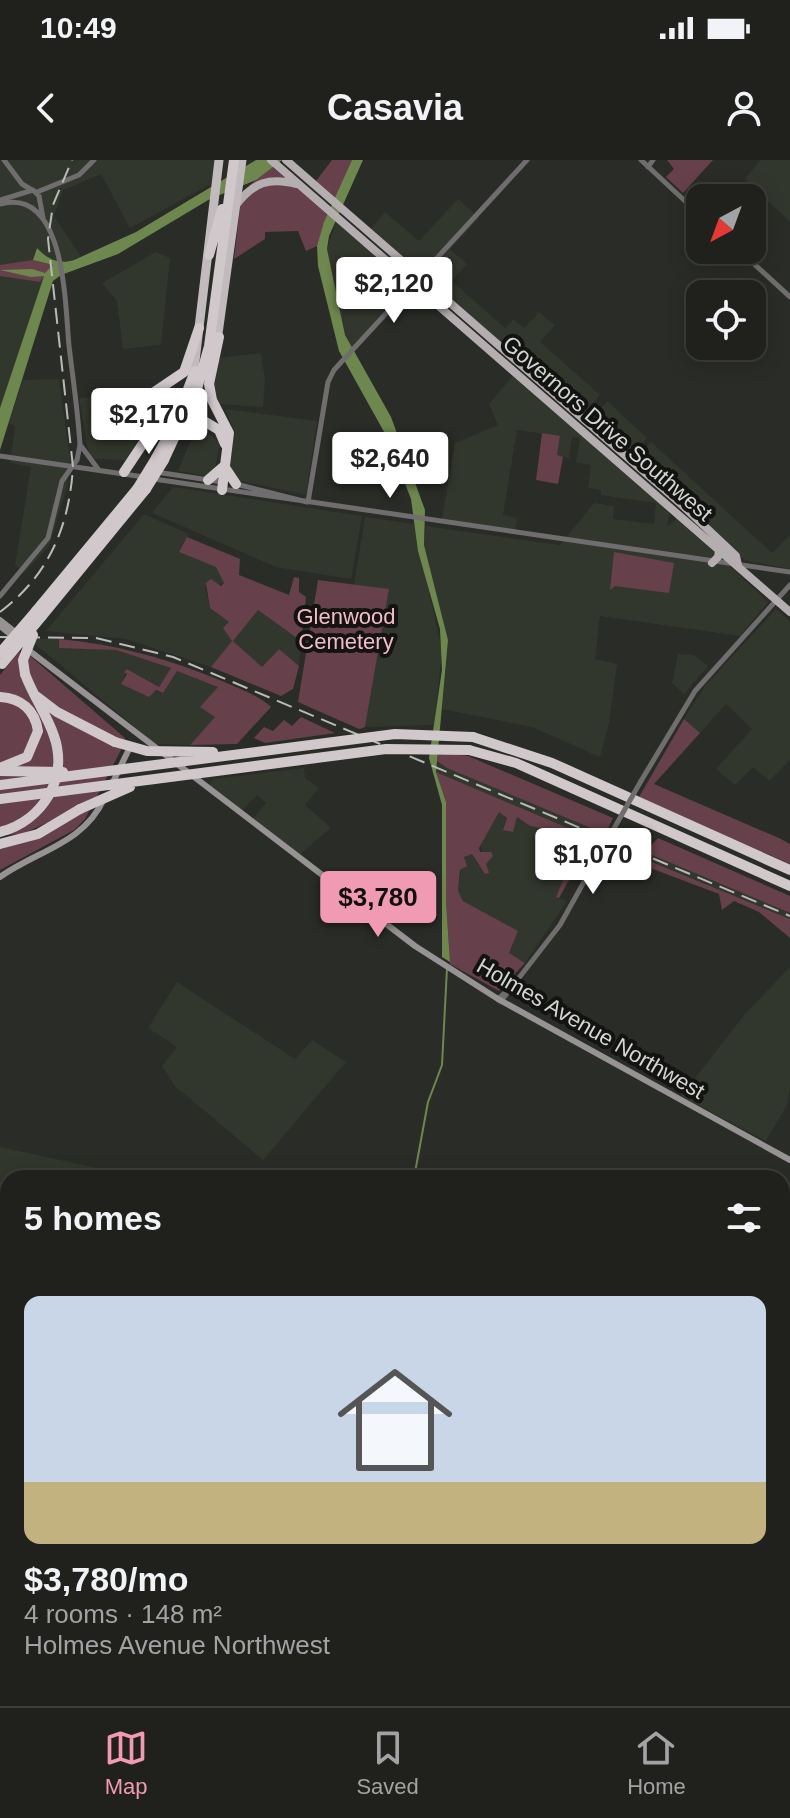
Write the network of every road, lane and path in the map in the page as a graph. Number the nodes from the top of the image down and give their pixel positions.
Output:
1 (4, 160) edge
2 (94, 160) edge
3 (227, 160) edge
4 (527, 160) edge
5 (641, 160) edge
6 (653, 160) edge
7 (239, 161) edge
8 (281, 162) edge
9 (219, 165) edge
10 (648, 167) junction
11 (22, 184) junction
12 (299, 184) junction
13 (53, 187) junction
14 (34, 191) junction
15 (22, 194) junction
16 (0, 202) edge
17 (38, 202) junction
18 (686, 202) edge
19 (330, 204) junction
20 (27, 205) junction
21 (227, 205) junction
22 (44, 221) junction
23 (209, 255) joint
24 (754, 264) edge
25 (417, 280) junction
26 (790, 297) edge
27 (199, 328) junction
28 (219, 337) junction
29 (195, 383) junction
30 (175, 430) junction
31 (80, 445) junction
32 (0, 456) edge
33 (140, 457) junction
34 (54, 464) junction
35 (73, 467) junction
36 (224, 467) junction
37 (98, 469) junction
38 (150, 471) junction
39 (126, 472) junction
40 (208, 480) junction
41 (62, 481) junction
42 (236, 484) junction
43 (221, 486) junction
44 (308, 502) junction
45 (719, 549) junction
46 (712, 563) junction
47 (739, 566) junction
48 (790, 572) edge
49 (790, 585) edge
50 (0, 596) edge
51 (777, 600) junction
52 (790, 612) edge
53 (39, 614) junction
54 (0, 620) edge
55 (0, 626) edge
56 (38, 654) junction
57 (1, 661) edge
58 (30, 688) junction
59 (0, 697) edge
60 (136, 735) junction
61 (259, 751) junction
62 (0, 770) edge
63 (109, 772) junction
64 (167, 778) junction
65 (0, 785) edge
66 (0, 799) edge
67 (57, 822) junction
68 (0, 834) edge
69 (0, 844) edge
70 (790, 870) edge
71 (0, 877) edge
72 (790, 886) edge
73 (512, 988) junction
74 (500, 1000) junction
75 (518, 1009) junction
76 (790, 1160) edge

1 - 11 street
2 - 13 street
3 - 21 highway
4 - 25 street
5 - 10 street
6 - 10 street
7 - 21 highway
8 - 12 main road, Governors Drive Southwest
8 - 19 main road, Governors Drive Southwest
9 - 21 highway
10 - 18 street
11 - 14 street
11 - 15 street
12 - 19 main road, Governors Drive Southwest
12 - 21 main road
13 - 14 street
13 - 17 street
14 - 15 street
14 - 17 street
15 - 16 street
15 - 20 street
16 - 20 street
17 - 20 street
17 - 22 street
19 - 25 main road, Governors Drive Southwest
20 - 22 street
21 - 23 highway
21 - 28 highway
21 - 29 highway
22 - 31 street
23 - 27 highway
24 - 26 street
25 - 44 street
25 - 45 main road, Governors Drive Southwest
25 - 47 main road, Governors Drive Southwest
27 - 29 highway
27 - 39 highway
28 - 29 highway
28 - 36 highway
29 - 30 highway
30 - 33 highway
30 - 36 highway
30 - 53 highway, bridge
31 - 35 street
31 - 37 street
32 - 34 street
33 - 38 highway
33 - 39 highway
34 - 35 street
34 - 41 street
35 - 37 street
35 - 41 street
36 - 40 highway
36 - 42 highway
36 - 43 highway
37 - 39 street
38 - 39 street
38 - 40 street
39 - 43 street
40 - 43 street
41 - 50 street
42 - 43 street
42 - 44 street
43 - 44 street
44 - 46 street
45 - 46 main road
45 - 47 main road, Governors Drive Southwest
46 - 47 street
47 - 48 street
47 - 51 main road, Governors Drive Southwest
49 - 51 street
51 - 52 main road, Governors Drive Southwest
51 - 73 street, bridge
53 - 57 highway, bridge
53 - 58 highway, bridge
54 - 56 main road, Holmes Avenue Northwest
55 - 56 main road, Holmes Avenue Northwest
56 - 60 main road, Holmes Avenue Northwest
58 - 61 highway, bridge
58 - 68 highway
59 - 62 highway
60 - 71 main road
60 - 74 main road, Holmes Avenue Northwest
61 - 63 highway, bridge
61 - 70 highway, bridge
62 - 63 highway, bridge
63 - 65 highway, bridge
64 - 66 highway, bridge
64 - 67 highway, bridge
64 - 72 highway, bridge
67 - 68 highway
67 - 69 highway
73 - 74 street
73 - 75 street
74 - 75 main road, Holmes Avenue Northwest
75 - 76 main road, Holmes Avenue Northwest

